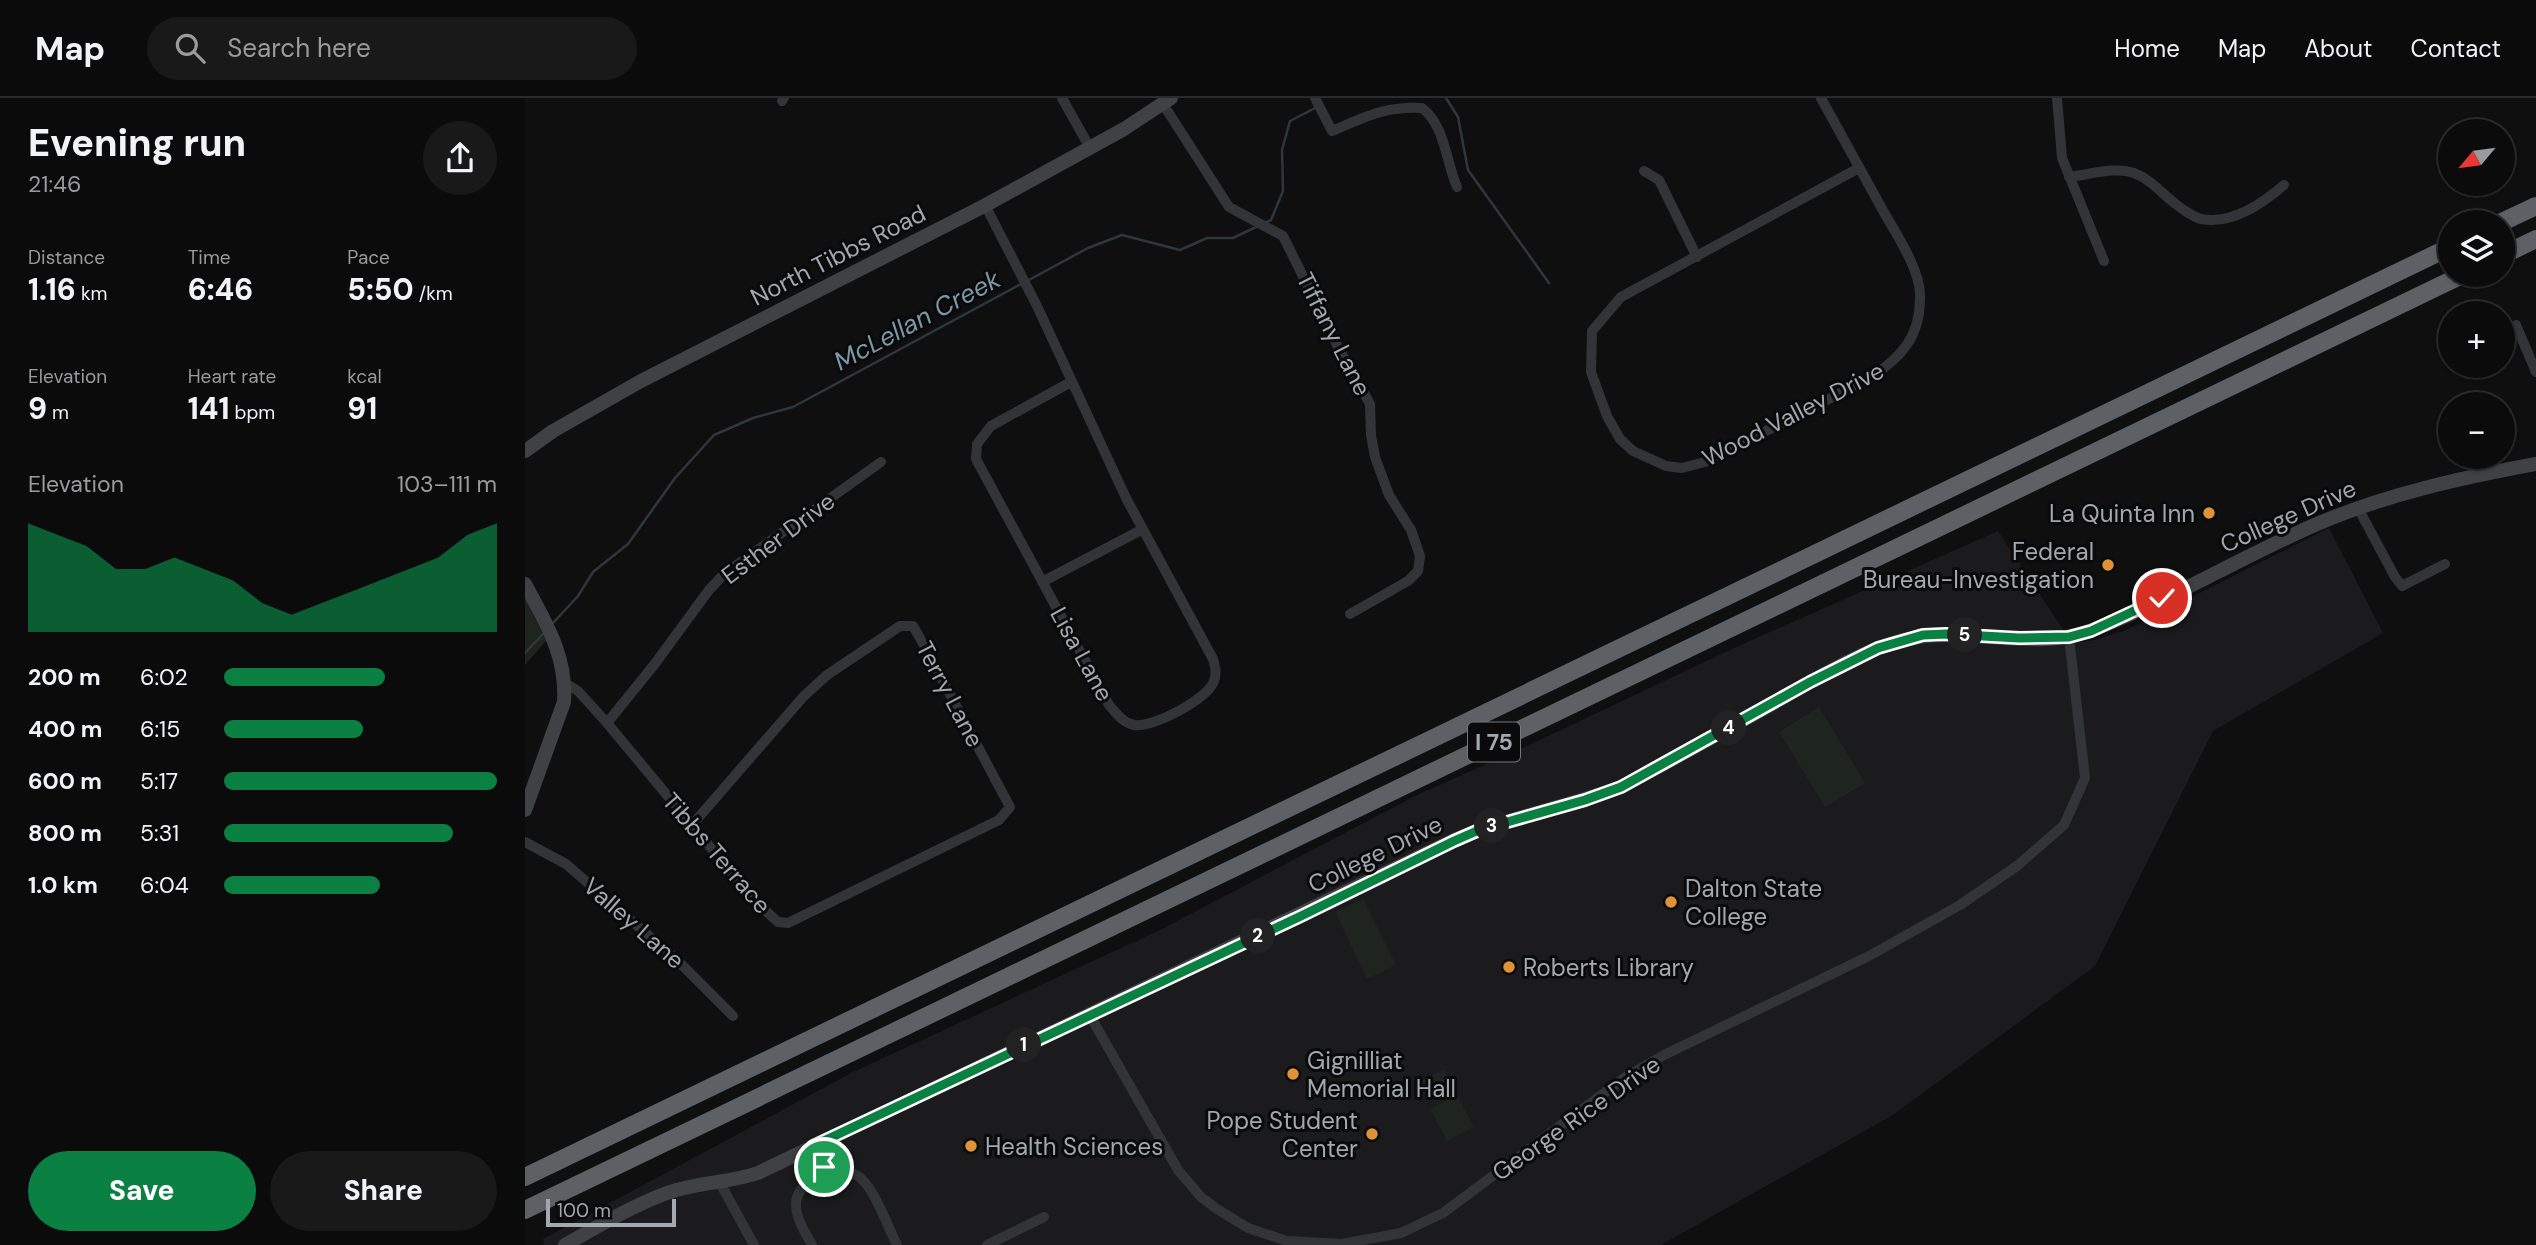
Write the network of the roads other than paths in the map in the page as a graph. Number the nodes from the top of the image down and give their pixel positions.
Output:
1 (1062, 98) edge
2 (1821, 98) edge
3 (2057, 98) edge
4 (1315, 99) edge
5 (1167, 101) edge
6 (1090, 148) junction
7 (1859, 169) junction
8 (1644, 172) dead end
9 (2069, 177) junction
10 (2284, 185) dead end
11 (1457, 187) dead end
12 (985, 205) junction
13 (2536, 206) edge
14 (2515, 216) edge
15 (2536, 239) edge
16 (2515, 249) edge
17 (2438, 253) edge
18 (1697, 257) junction
19 (2104, 261) dead end
20 (2438, 287) edge
21 (2517, 325) dead end
22 (2536, 372) edge
23 (1071, 382) junction
24 (525, 451) edge
25 (881, 462) dead end
26 (2536, 464) edge
27 (2358, 508) junction
28 (1143, 529) junction
29 (2445, 564) dead end
30 (1042, 582) junction
31 (525, 584) edge
32 (1350, 614) dead end
33 (2069, 637) junction
34 (565, 683) junction
35 (607, 723) junction
36 (1010, 807) joint
37 (525, 810) edge
38 (692, 825) junction
39 (525, 842) edge
40 (1089, 1014) junction
41 (733, 1016) dead end
42 (807, 1149) junction
43 (831, 1173) junction
44 (525, 1177) edge
45 (811, 1181) junction
46 (720, 1183) junction
47 (525, 1210) edge
48 (1044, 1217) dead end
49 (565, 1245) edge
50 (754, 1245) edge
51 (812, 1245) edge
52 (897, 1245) edge
53 (987, 1245) edge

1 - 6 street
2 - 7 street, Wood Valley Drive
3 - 9 street
4 - 11 street
5 - 6 street, North Tibbs Road
5 - 32 street, Tiffany Lane
6 - 12 street, North Tibbs Road
7 - 18 street, Wood Valley Drive
7 - 18 street, Wood Valley Drive
8 - 18 street
9 - 10 street
9 - 19 street
12 - 23 street, Lisa Lane
12 - 24 street, North Tibbs Road
13 - 14 highway
15 - 16 highway
17 - 44 highway, I 75
20 - 47 highway, I 75
21 - 22 street
23 - 28 street, Lisa Lane
23 - 30 street, Lisa Lane
25 - 35 street, Esther Drive
26 - 27 street, College Drive
27 - 29 street
27 - 33 street, College Drive
28 - 30 street
28 - 30 street, Lisa Lane
31 - 34 street
33 - 40 street, College Drive
33 - 40 street, George Rice Drive
34 - 35 street, Tibbs Terrace
34 - 37 street
35 - 38 street, Tibbs Terrace
36 - 38 street, Tibbs Terrace
36 - 38 street, Terry Lane
39 - 41 street, Valley Lane
40 - 42 street, College Drive
42 - 43 street
42 - 45 street
42 - 46 street, College Drive
43 - 45 street
43 - 52 street
45 - 51 street
46 - 49 street, College Drive
46 - 50 street
48 - 53 street

